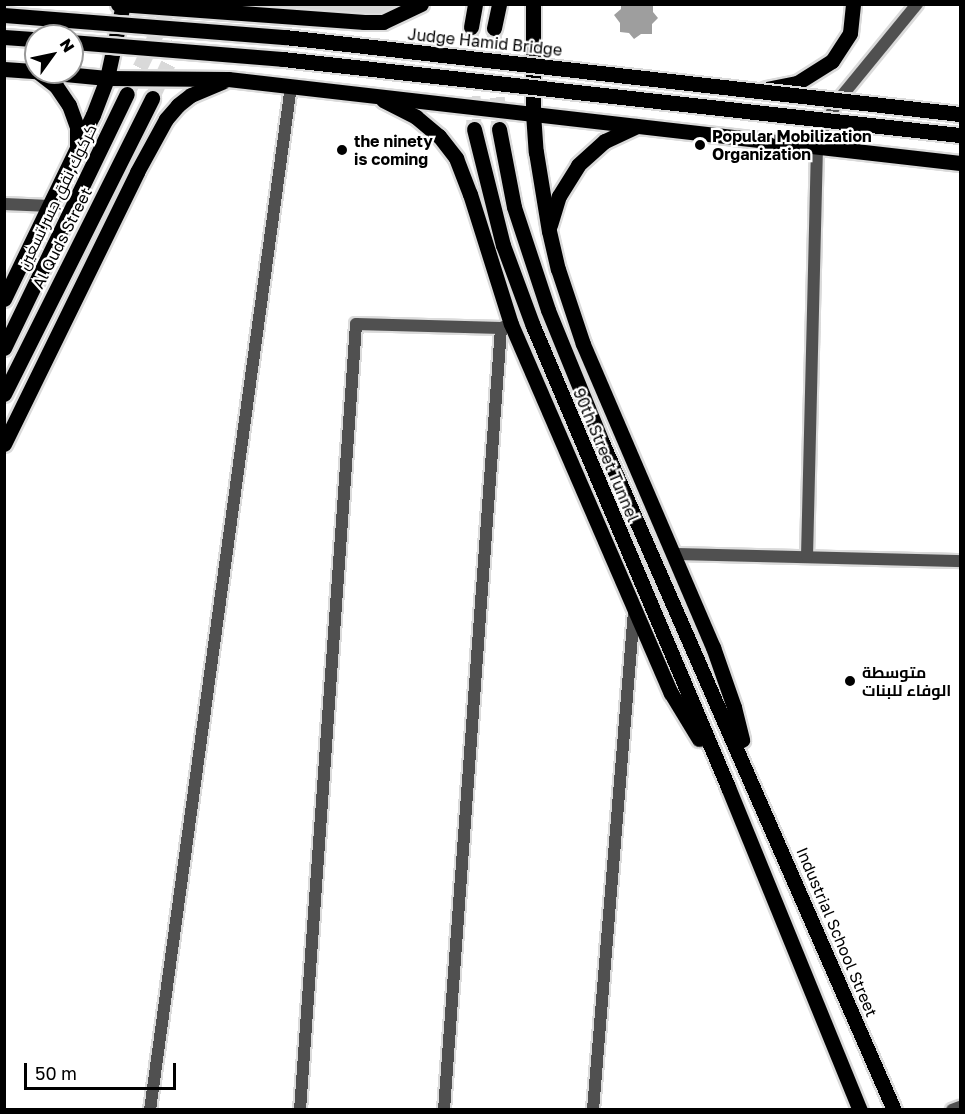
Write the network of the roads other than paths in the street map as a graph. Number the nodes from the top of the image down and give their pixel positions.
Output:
1 (118, 4) edge
2 (421, 4) edge
3 (475, 4) edge
4 (499, 4) edge
5 (533, 4) edge
6 (853, 4) edge
7 (917, 4) edge
8 (123, 5) edge
9 (252, 10) edge
10 (4, 15) edge
11 (471, 27) tunnel mouth
12 (494, 28) tunnel mouth
13 (4, 37) edge
14 (24, 38) edge
15 (84, 43) edge
16 (4, 69) edge
17 (24, 71) edge
18 (84, 76) edge
19 (107, 78) junction
20 (228, 79) junction
21 (53, 84) edge
22 (291, 86) junction
23 (753, 90) junction
24 (127, 94) tunnel mouth
25 (372, 94) junction
26 (152, 98) tunnel mouth
27 (533, 113) junction
28 (960, 114) edge
29 (637, 125) junction
30 (474, 129) tunnel mouth
31 (499, 129) tunnel mouth
32 (960, 135) edge
33 (817, 146) junction
34 (77, 151) junction
35 (960, 163) edge
36 (4, 204) edge
37 (50, 206) junction
38 (549, 231) junction
39 (4, 299) edge
40 (506, 326) junction
41 (4, 348) edge
42 (4, 394) edge
43 (4, 444) edge
44 (673, 554) junction
45 (807, 556) junction
46 (960, 561) edge
47 (634, 610) junction
48 (747, 770) junction
49 (728, 787) junction
50 (960, 1107) edge
51 (150, 1110) edge
52 (300, 1110) edge
53 (444, 1110) edge
54 (593, 1110) edge
55 (860, 1110) edge
56 (894, 1110) edge
57 (952, 1110) edge

1 - 8 main road
2 - 9 main road
3 - 11 main road
4 - 12 main road
5 - 27 main road
6 - 23 main road, bridge
7 - 33 street
8 - 9 main road
8 - 19 main road
10 - 23 main road, Judge Hamid Bridge, bridge
13 - 14 main road
15 - 32 main road, bridge
16 - 17 main road
18 - 19 main road
19 - 20 main road
19 - 34 main road
20 - 22 main road
20 - 43 main road
21 - 34 main road
22 - 25 main road
22 - 51 street
23 - 28 main road, Judge Hamid Bridge, bridge
24 - 41 main road, كركوك,نفق جسر تسعين
25 - 27 main road
25 - 40 main road
26 - 42 main road, Al Quds Street
27 - 29 main road
27 - 38 main road
29 - 33 main road
29 - 38 main road
30 - 49 main road, 90th Street Tunnel
31 - 48 main road, 90th Street Tunnel
33 - 35 main road
33 - 45 street
34 - 37 main road
36 - 37 street
37 - 39 main road
38 - 44 main road
40 - 47 main road
40 - 52 street
40 - 53 street
44 - 45 street
44 - 48 main road
45 - 46 street
47 - 49 main road
47 - 54 street
48 - 56 main road, Industrial School Street
49 - 55 main road
50 - 57 street

